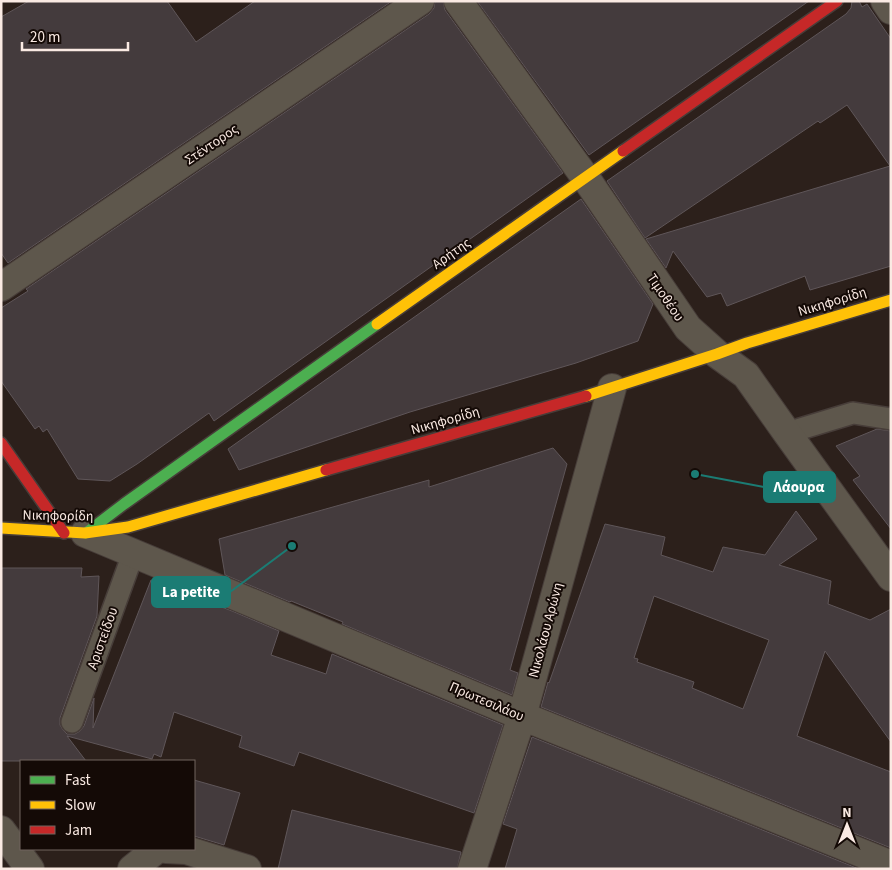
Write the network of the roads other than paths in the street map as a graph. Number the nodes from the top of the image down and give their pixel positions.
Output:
1 (420, 1) edge
2 (458, 1) edge
3 (837, 1) edge
4 (884, 1) edge
5 (891, 10) edge
6 (585, 177) junction
7 (1, 287) edge
8 (891, 300) edge
9 (717, 354) junction
10 (612, 388) junction
11 (891, 419) edge
12 (787, 433) junction
13 (1, 443) edge
14 (1, 528) edge
15 (74, 533) junction
16 (133, 554) junction
17 (891, 577) edge
18 (522, 716) junction
19 (72, 722) dead end
20 (1, 830) edge
21 (156, 850) edge
22 (186, 850) edge
23 (887, 866) edge
24 (30, 869) edge
25 (132, 869) edge
26 (247, 869) edge
27 (472, 869) edge

1 - 7 street, Στέντορος
2 - 6 street, Τιμοθέου
3 - 6 street, Αρήτης
4 - 5 street
6 - 9 street, Τιμοθέου
6 - 15 street, Αρήτης
8 - 9 street, Νικηφορίδη
9 - 10 street, Νικηφορίδη
9 - 12 street, Τιμοθέου
10 - 15 street, Νικηφορίδη
10 - 18 street, Νικολάου Αρώνη
11 - 12 lane
12 - 17 street, Τιμοθέου
13 - 15 street
14 - 15 street, Νικηφορίδη
15 - 16 street, Πρωτεσιλάου
16 - 18 street, Πρωτεσιλάου
16 - 19 lane, Αριστείδου
18 - 23 street, Πρωτεσιλάου
18 - 27 street, Νικολάου Αρώνη
20 - 24 street
21 - 25 street
22 - 26 street

